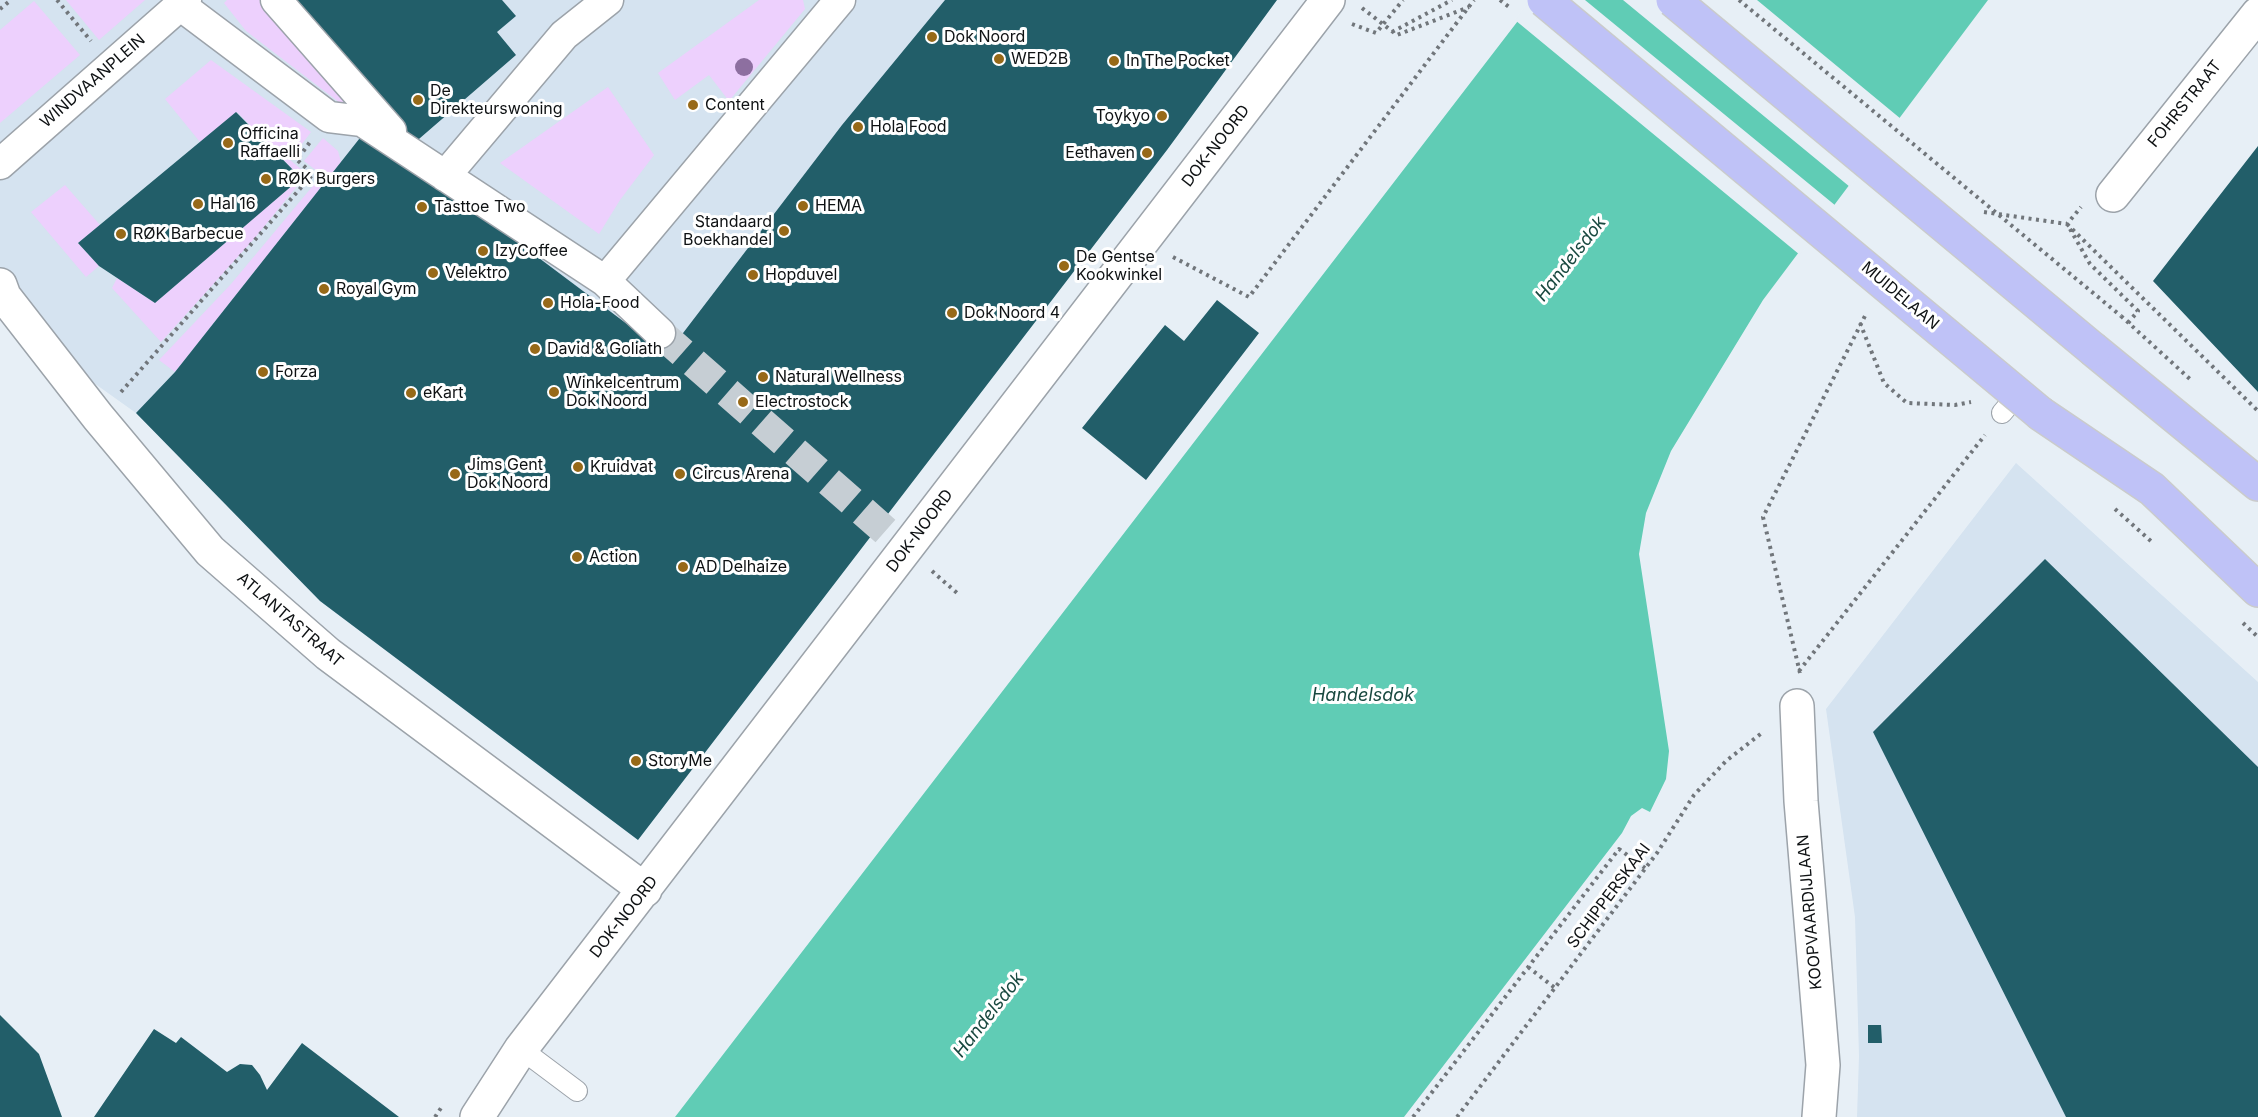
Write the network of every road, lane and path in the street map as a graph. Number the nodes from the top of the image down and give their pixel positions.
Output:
1 (11, 0) edge
2 (57, 0) edge
3 (276, 0) edge
4 (608, 0) edge
5 (840, 0) edge
6 (1328, 0) edge
7 (1403, 0) edge
8 (1452, 0) edge
9 (1474, 0) edge
10 (1544, 0) edge
11 (1673, 0) edge
12 (1739, 0) edge
13 (183, 3) edge
14 (1470, 6) junction
15 (1361, 7) dead end
16 (0, 9) edge
17 (2258, 14) edge
18 (1383, 25) junction
19 (1392, 32) junction
20 (1376, 33) dead end
21 (111, 65) junction
22 (329, 117) junction
23 (409, 152) junction
24 (0, 164) edge
25 (445, 176) junction
26 (2113, 195) joint
27 (1973, 210) dead end
28 (2067, 224) junction
29 (1146, 237) junction
30 (605, 281) junction
31 (0, 285) edge
32 (1867, 313) dead end
33 (2121, 316) dead end
34 (1860, 322) junction
35 (2128, 323) dead end
36 (660, 333) tunnel mouth
37 (1955, 405) dead end
38 (2258, 411) edge
39 (2013, 412) junction
40 (98, 417) junction
41 (2258, 484) edge
42 (2114, 508) dead end
43 (2158, 547) dead end
44 (930, 569) dead end
45 (2258, 590) edge
46 (957, 592) dead end
47 (2242, 622) dead end
48 (2258, 637) edge
49 (1799, 672) junction
50 (1797, 706) junction
51 (1645, 868) junction
52 (645, 890) junction
53 (1528, 967) junction
54 (1555, 988) junction
55 (516, 1056) junction
56 (577, 1092) dead end
57 (459, 1117) edge
58 (477, 1117) edge
59 (1413, 1117) edge
60 (1457, 1117) edge
61 (1819, 1117) edge

1 - 16 path
2 - 21 path
3 - 23 street
4 - 25 street
5 - 30 street
6 - 29 street, DOK-NOORD
7 - 18 path
8 - 19 path
9 - 14 path
10 - 39 main road, MUIDELAAN, bridge
11 - 41 main road, bridge
12 - 33 path, bridge
13 - 21 street, WINDVAANPLEIN
13 - 22 street
14 - 19 path
14 - 29 path
15 - 18 path
17 - 26 street, FOHRSTRAAT
18 - 19 path
18 - 20 path
21 - 24 street, WINDVAANPLEIN
22 - 23 street
22 - 40 path
23 - 25 street
25 - 30 street
26 - 28 path
27 - 28 path
28 - 35 path
28 - 38 path
29 - 52 street, DOK-NOORD
30 - 36 street
31 - 40 street, ATLANTASTRAAT
32 - 34 path
34 - 37 path
34 - 49 path
39 - 45 main road, MUIDELAAN
39 - 49 path
40 - 52 street, ATLANTASTRAAT
42 - 43 path
44 - 46 path
47 - 48 path
49 - 50 path
50 - 51 path, SCHIPPERSKAAI
50 - 61 street, KOOPVAARDIJLAAN
51 - 53 path
51 - 54 path, SCHIPPERSKAAI
52 - 55 street, DOK-NOORD
53 - 54 path
53 - 59 path
54 - 60 path, SCHIPPERSKAAI
55 - 56 lane
55 - 57 street, DOK-NOORD
55 - 58 street, DOK-NOORD

